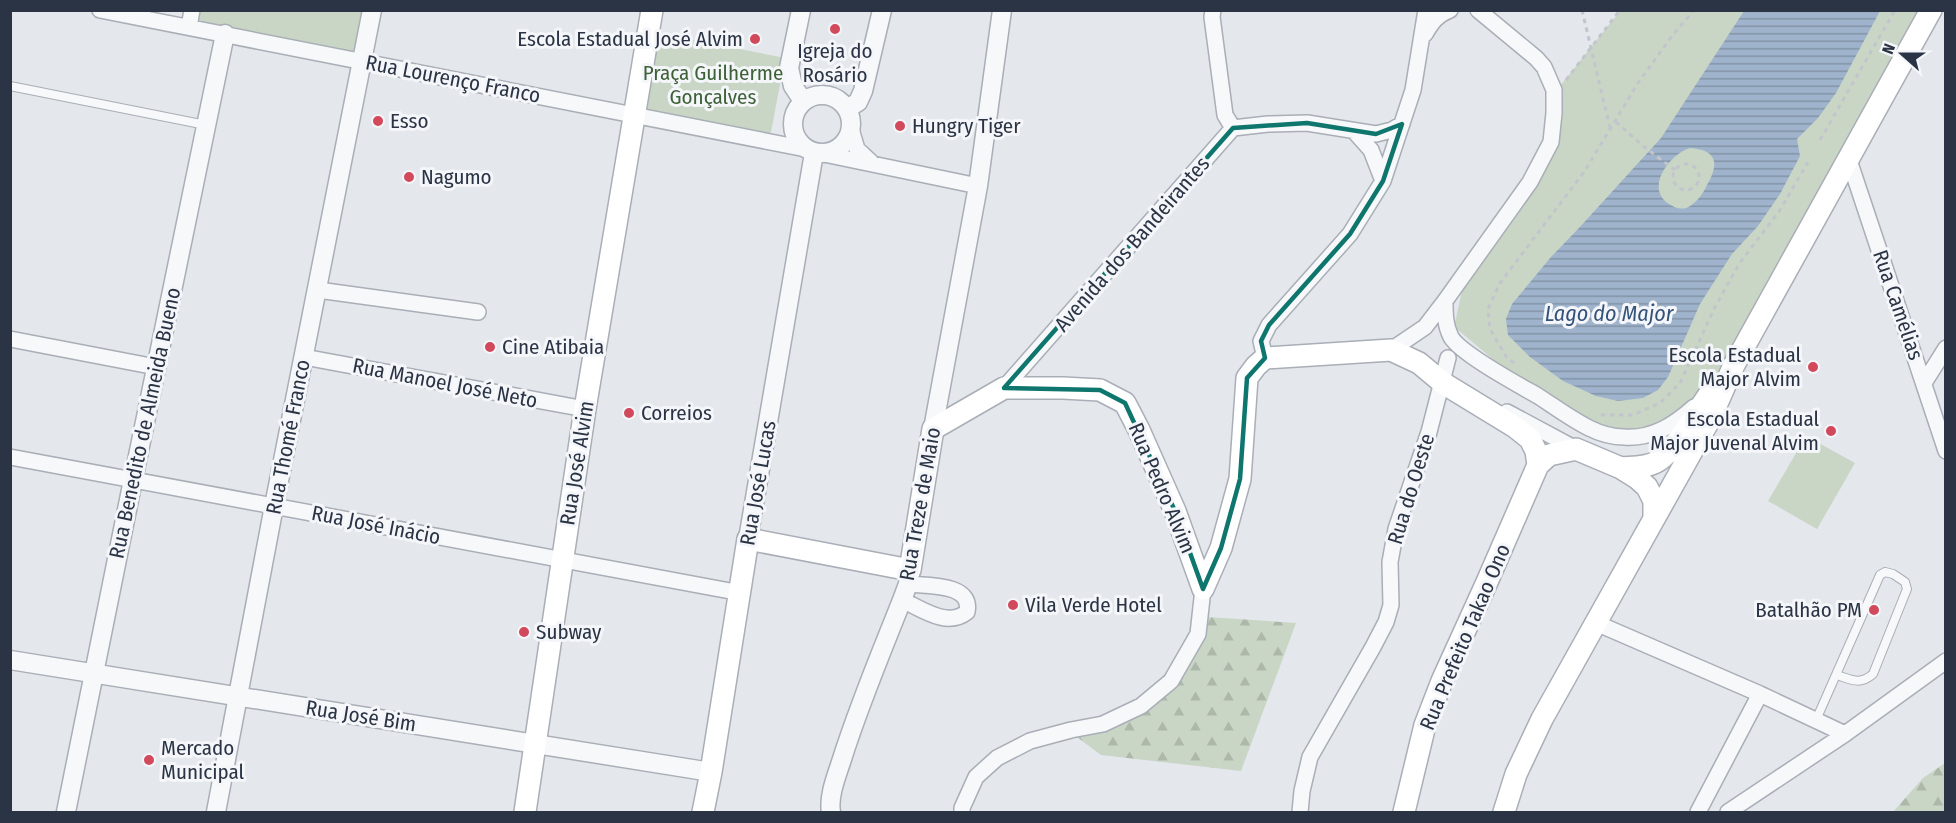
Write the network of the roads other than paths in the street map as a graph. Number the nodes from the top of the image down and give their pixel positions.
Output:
1 (100, 10) edge
2 (192, 10) edge
3 (372, 10) edge
4 (652, 10) edge
5 (801, 10) edge
6 (882, 10) edge
7 (1002, 10) edge
8 (1213, 10) edge
9 (1426, 10) edge
10 (1450, 10) edge
11 (1479, 10) edge
12 (1931, 10) edge
13 (189, 27) junction
14 (225, 34) junction
15 (1422, 39) junction
16 (362, 61) junction
17 (10, 86) edge
18 (803, 101) junction
19 (848, 109) junction
20 (635, 115) junction
21 (1402, 124) junction
22 (206, 125) junction
23 (1233, 128) junction
24 (851, 129) junction
25 (1354, 131) junction
26 (815, 152) junction
27 (1849, 160) junction
28 (877, 165) junction
29 (1383, 181) junction
30 (978, 186) junction
31 (318, 290) junction
32 (1445, 301) junction
33 (478, 312) dead end
34 (1444, 319) junction
35 (10, 339) edge
36 (1946, 348) edge
37 (1391, 350) junction
38 (304, 357) junction
39 (1265, 358) junction
40 (1448, 358) junction
41 (1734, 365) junction
42 (156, 367) junction
43 (1443, 383) junction
44 (1924, 383) junction
45 (1004, 388) junction
46 (1710, 393) junction
47 (585, 409) junction
48 (933, 429) junction
49 (1576, 449) junction
50 (1946, 451) edge
51 (10, 457) edge
52 (1538, 465) junction
53 (1621, 468) junction
54 (133, 480) junction
55 (273, 506) junction
56 (1654, 518) junction
57 (748, 540) junction
58 (562, 560) junction
59 (906, 584) junction
60 (1203, 589) junction
61 (741, 593) junction
62 (1596, 623) junction
63 (10, 660) edge
64 (1946, 662) edge
65 (94, 673) junction
66 (1836, 675) junction
67 (1760, 694) junction
68 (239, 696) junction
69 (1816, 720) junction
70 (1845, 734) junction
71 (534, 743) junction
72 (711, 772) junction
73 (66, 813) edge
74 (216, 813) edge
75 (525, 813) edge
76 (703, 813) edge
77 (831, 813) edge
78 (962, 813) edge
79 (1300, 813) edge
80 (1404, 813) edge
81 (1504, 813) edge
82 (1698, 813) edge
83 (1728, 813) edge

1 - 13 street, Rua Lourenço Franco
2 - 13 street
3 - 16 street, Rua Thomé Franco
4 - 20 main road, Rua José Alvim
5 - 18 street
6 - 19 street
7 - 30 street, Rua Treze de Maio
8 - 23 street
9 - 15 street
10 - 15 street
11 - 32 street
12 - 27 main road
13 - 14 street, Rua Lourenço Franco
14 - 16 street, Rua Lourenço Franco
14 - 22 street, Rua Benedito de Almeida Bueno
15 - 21 street
16 - 20 street, Rua Lourenço Franco
16 - 31 street, Rua Thomé Franco
17 - 22 lane
18 - 19 street
18 - 26 street
19 - 24 street
20 - 26 street, Rua Lourenço Franco
20 - 47 main road, Rua José Alvim
21 - 25 street
21 - 29 street
22 - 42 street, Rua Benedito de Almeida Bueno
23 - 25 street
23 - 45 street, Avenida dos Bandeirantes
24 - 26 street
24 - 28 street
25 - 29 street
26 - 28 street, Rua Lourenço Franco
26 - 57 street, Rua José Lucas
27 - 41 main road
27 - 44 street, Rua Camélias
28 - 30 street, Rua Lourenço Franco
29 - 39 street
30 - 48 street, Rua Treze de Maio
31 - 33 street
31 - 38 street, Rua Thomé Franco
32 - 34 street
32 - 37 street
34 - 40 street
34 - 46 street
35 - 42 street
36 - 44 street
37 - 39 main road
37 - 43 main road
38 - 47 street, Rua Manoel José Neto
38 - 55 street, Rua Thomé Franco
39 - 60 main road
40 - 43 street, Rua do Oeste
40 - 49 street
41 - 46 main road
41 - 56 main road
42 - 54 street, Rua Benedito de Almeida Bueno
43 - 52 main road
43 - 79 street, Rua do Oeste
44 - 50 street, Rua Camélias
45 - 48 main road, Avenida dos Bandeirantes
45 - 60 main road, Rua Pedro Alvim
46 - 53 main road
47 - 58 main road, Rua José Alvim
48 - 59 main road, Rua Treze de Maio
49 - 52 main road
49 - 53 main road
51 - 54 street, Rua José Inácio
52 - 80 main road, Rua Prefeito Takao Ono
53 - 56 main road
54 - 55 street, Rua José Inácio
54 - 65 street, Rua Benedito de Almeida Bueno
55 - 58 street, Rua José Inácio
55 - 68 street, Rua Thomé Franco
56 - 62 main road
57 - 59 main road
57 - 61 main road, Rua José Lucas
58 - 61 street, Rua José Inácio
58 - 71 main road, Rua José Alvim
59 - 77 street, Rua Treze de Maio
60 - 78 street
61 - 72 main road, Rua José Lucas
62 - 67 street
62 - 81 main road
63 - 65 street, Rua José Bim
64 - 70 street
65 - 68 street, Rua José Bim
65 - 73 street, Rua Benedito de Almeida Bueno
66 - 66 lane
66 - 69 lane
67 - 69 street
67 - 82 street
68 - 71 street, Rua José Bim
68 - 74 street, Rua Thomé Franco
69 - 70 street
70 - 83 street
71 - 72 street, Rua José Bim
71 - 75 main road, Rua José Alvim
72 - 76 main road, Rua José Lucas

